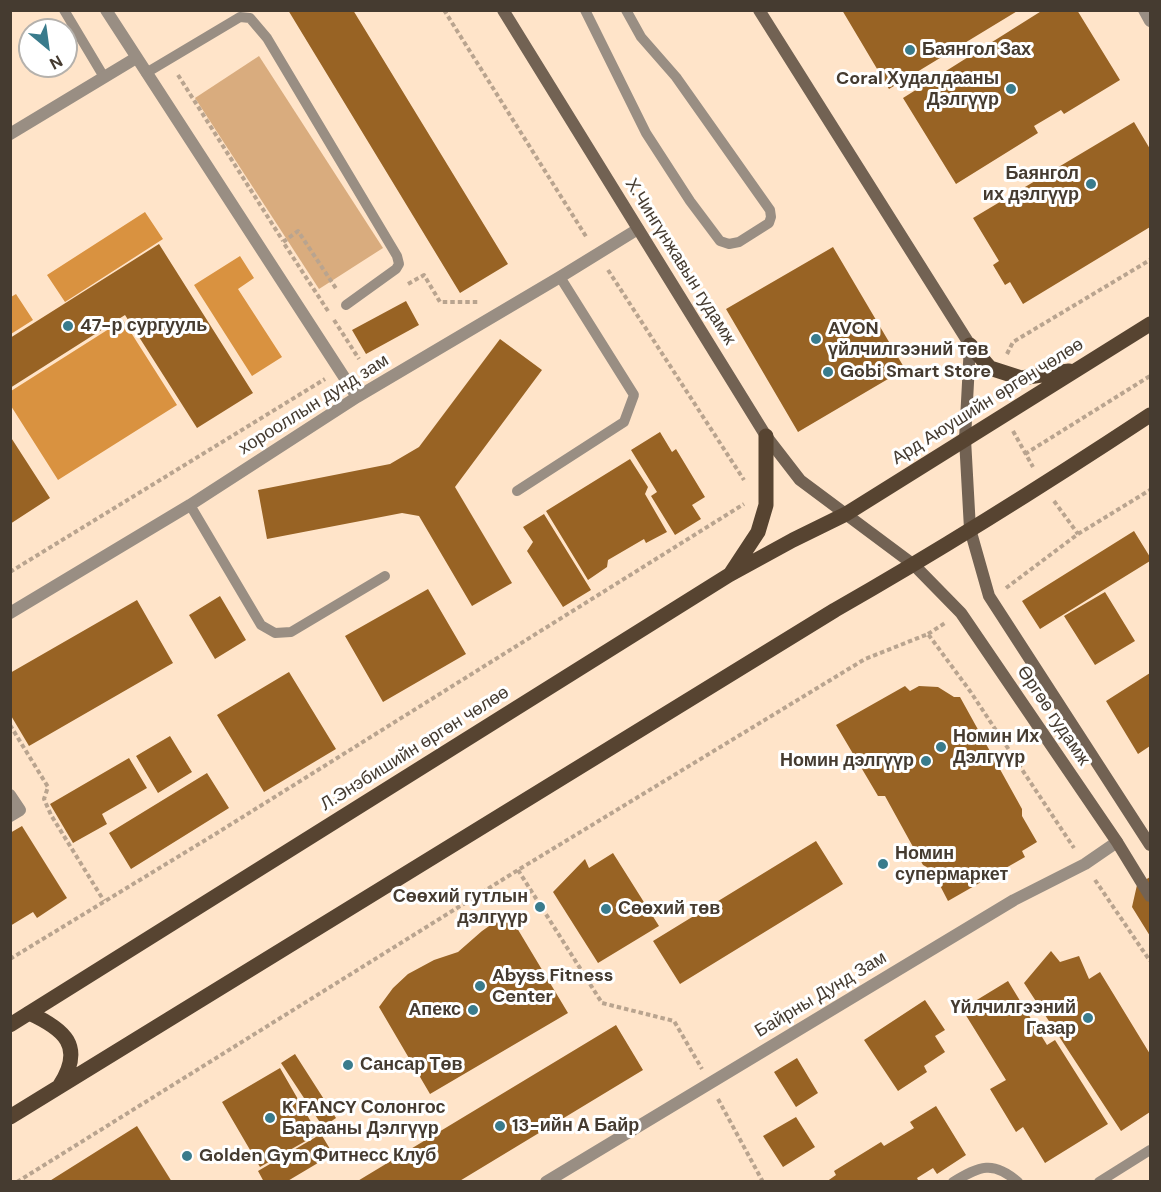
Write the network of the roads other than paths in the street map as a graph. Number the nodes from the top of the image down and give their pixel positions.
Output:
1 (64, 10) edge
2 (106, 10) edge
3 (503, 10) edge
4 (585, 10) edge
5 (626, 10) edge
6 (759, 10) edge
7 (1144, 10) edge
8 (1150, 21) edge
9 (136, 58) junction
10 (146, 73) junction
11 (104, 77) junction
12 (10, 134) edge
13 (638, 229) junction
14 (561, 277) junction
15 (346, 304) dead end
16 (1150, 324) edge
17 (970, 345) junction
18 (1078, 369) junction
19 (357, 397) junction
20 (1150, 416) edge
21 (766, 436) junction
22 (965, 439) junction
23 (517, 491) dead end
24 (190, 505) junction
25 (846, 514) junction
26 (970, 529) junction
27 (914, 565) junction
28 (729, 575) junction
29 (385, 576) dead end
30 (10, 613) edge
31 (10, 795) edge
32 (10, 816) edge
33 (1117, 842) junction
34 (1150, 845) edge
35 (1150, 896) edge
36 (29, 1013) junction
37 (10, 1025) edge
38 (58, 1087) junction
39 (10, 1117) edge
40 (1150, 1150) edge
41 (546, 1182) edge
42 (953, 1182) edge
43 (1018, 1182) edge
44 (1099, 1182) edge

1 - 11 lane
2 - 9 street
3 - 13 main road, Х.Чингүнжавын гудамж
4 - 5 lane
6 - 17 main road
7 - 8 street
9 - 10 street
9 - 11 street
10 - 15 lane
10 - 19 street
11 - 12 street
13 - 14 street, хорооллын дунд зам
13 - 21 main road, Х.Чингүнжавын гудамж
14 - 19 street, хорооллын дунд зам
14 - 23 lane
16 - 18 main road, Ард Аюушийн өргөн чөлөө
17 - 18 main road
17 - 22 main road
18 - 22 main road, Ард Аюушийн өргөн чөлөө
19 - 24 street, хорооллын дунд зам
20 - 26 main road
21 - 25 main road, Х.Чингүнжавын гудамж
21 - 28 main road
22 - 25 main road, Ард Аюушийн өргөн чөлөө
22 - 26 main road, Өргөө гудамж
24 - 29 lane
24 - 30 street, хорооллын дунд зам
25 - 27 main road, Х.Чингүнжавын гудамж
25 - 28 main road, Л.Энэбишийн өргөн чөлөө
26 - 27 main road
26 - 34 main road, Өргөө гудамж
27 - 33 main road, Өргөө гудамж
27 - 38 main road
28 - 36 main road, Л.Энэбишийн өргөн чөлөө
31 - 32 street
33 - 35 main road, Өргөө гудамж
33 - 41 street, Байрны Дунд Зам
36 - 37 main road, Л.Энэбишийн өргөн чөлөө
36 - 38 main road
38 - 39 main road
40 - 44 lane
42 - 43 lane

